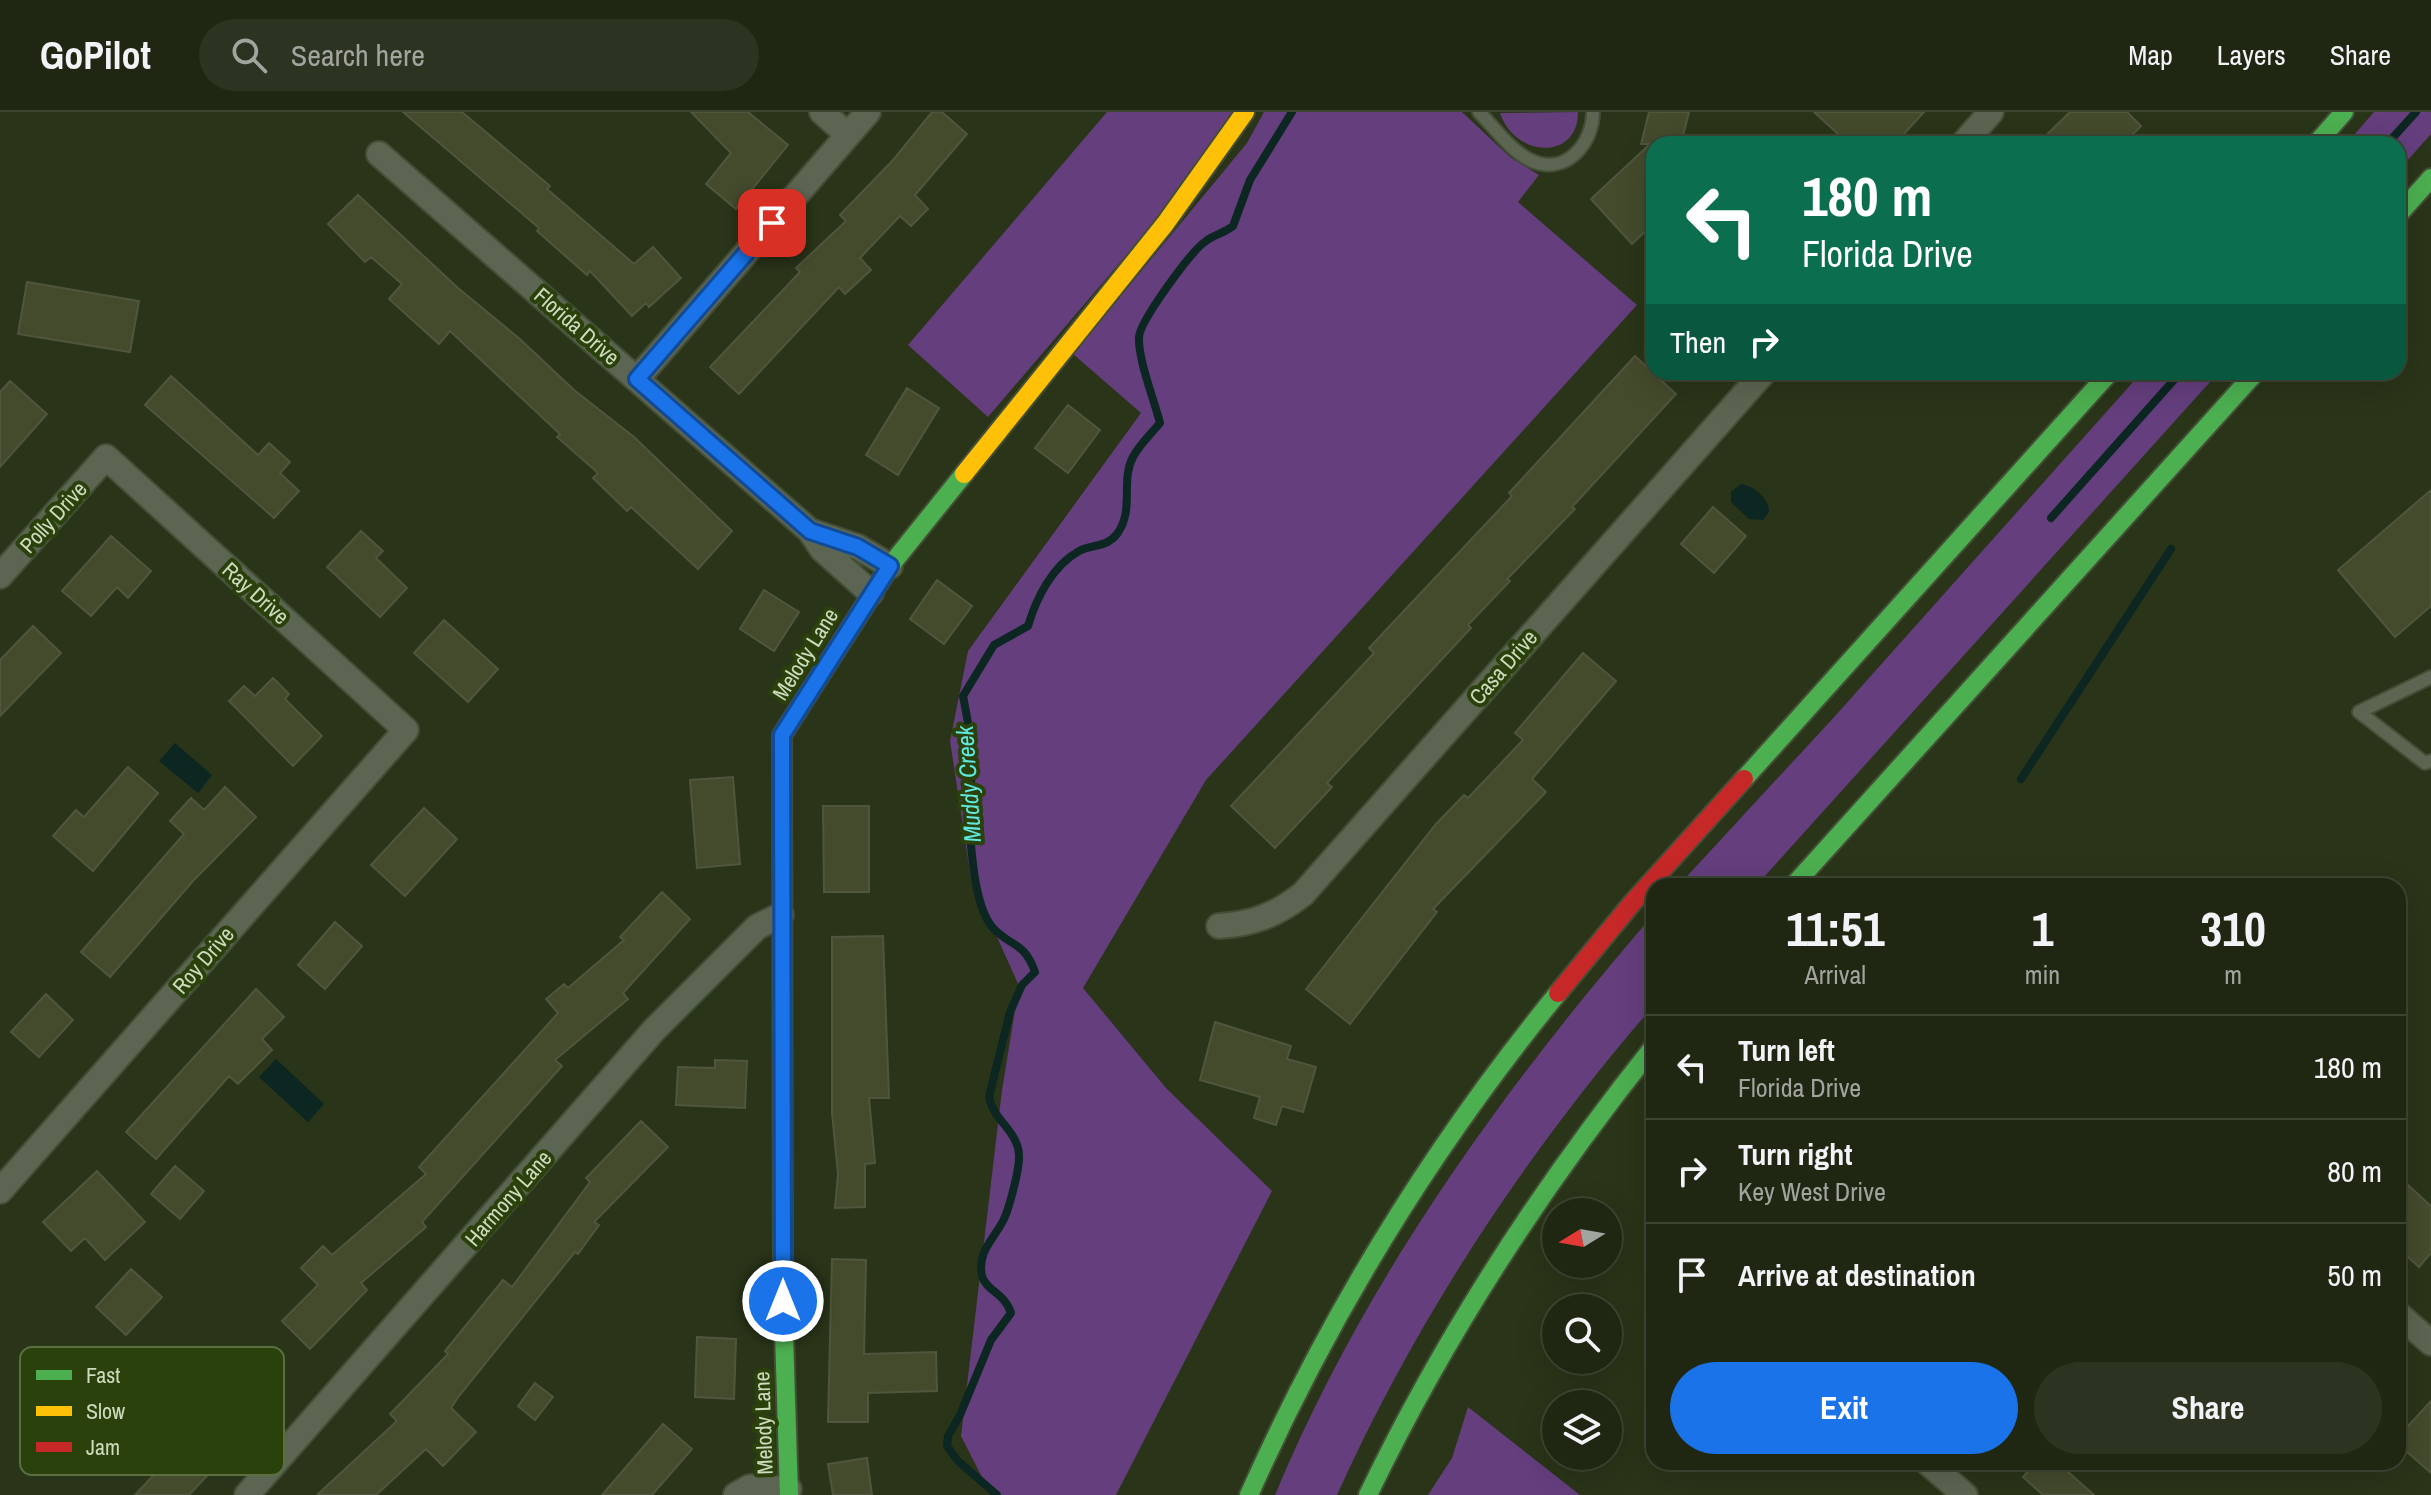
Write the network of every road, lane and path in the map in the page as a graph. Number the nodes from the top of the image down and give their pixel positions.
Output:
1 (822, 112) edge
2 (868, 112) edge
3 (1245, 112) edge
4 (1479, 112) edge
5 (1593, 112) edge
6 (1991, 112) edge
7 (2344, 112) edge
8 (848, 135) junction
9 (1970, 136) edge
10 (2323, 136) edge
11 (379, 154) dead end
12 (2431, 178) edge
13 (2406, 206) edge
14 (637, 379) junction
15 (1757, 380) edge
16 (2103, 380) edge
17 (2249, 380) edge
18 (106, 457) joint
19 (810, 531) junction
20 (890, 566) junction
21 (0, 576) edge
22 (871, 593) junction
23 (2431, 677) edge
24 (406, 730) joint
25 (2431, 761) edge
26 (1655, 878) edge
27 (1800, 878) edge
28 (1646, 888) edge
29 (781, 915) junction
30 (1219, 926) dead end
31 (1646, 1056) edge
32 (0, 1191) edge
33 (2406, 1321) edge
34 (2431, 1343) edge
35 (284, 1453) edge
36 (1936, 1470) edge
37 (265, 1475) edge
38 (789, 1492) edge
39 (247, 1495) edge
40 (736, 1495) edge
41 (1249, 1495) edge
42 (1368, 1495) edge
43 (1965, 1495) edge

1 - 8 street
2 - 8 street
3 - 20 main road, Melody Lane
4 - 5 lane
6 - 9 street
7 - 10 main road
8 - 14 street
11 - 14 street, Florida Drive
12 - 13 main road
14 - 19 street, Florida Drive
15 - 30 street, Casa Drive
16 - 26 main road
17 - 27 main road
18 - 21 street, Polly Drive
18 - 24 street, Ray Drive
19 - 20 street, Florida Drive
19 - 22 street, Florida Drive
20 - 22 main road, Melody Lane
22 - 29 main road, Melody Lane
23 - 25 lane
24 - 32 street, Roy Drive
28 - 41 main road
29 - 35 street, Harmony Lane
29 - 38 main road, Melody Lane
31 - 42 main road
33 - 34 street
36 - 43 street
37 - 39 street, Harmony Lane
38 - 40 street

